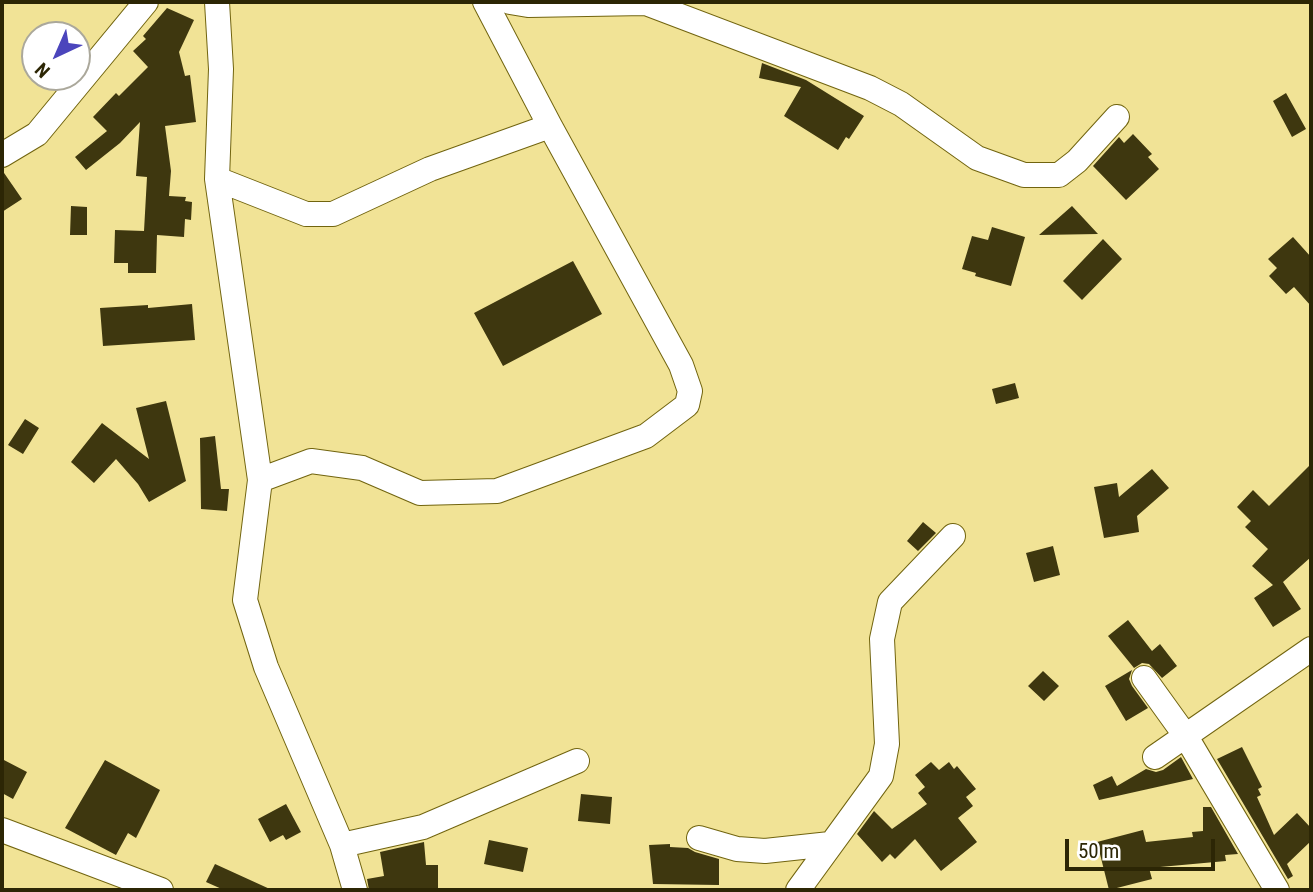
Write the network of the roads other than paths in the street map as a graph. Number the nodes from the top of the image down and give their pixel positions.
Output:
1 (145, 2) edge
2 (217, 2) edge
3 (485, 2) edge
4 (510, 2) edge
5 (639, 3) edge
6 (1117, 117) dead end
7 (550, 126) junction
8 (2, 155) edge
9 (218, 179) junction
10 (260, 480) junction
11 (953, 536) dead end
12 (1311, 649) edge
13 (1144, 678) dead end
14 (1185, 735) junction
15 (1155, 757) dead end
16 (577, 761) dead end
17 (2, 830) edge
18 (699, 838) dead end
19 (830, 844) junction
20 (342, 845) junction
21 (161, 890) edge
22 (355, 890) edge
23 (798, 890) edge
24 (1277, 890) edge

1 - 8 street
2 - 9 street
3 - 7 street
4 - 5 street
5 - 6 street
7 - 9 street
7 - 10 street
9 - 10 street
10 - 20 street
11 - 19 street
12 - 14 street
13 - 14 street
14 - 15 street
14 - 24 street
16 - 20 street
17 - 21 street
18 - 19 street
19 - 23 street
20 - 22 street

